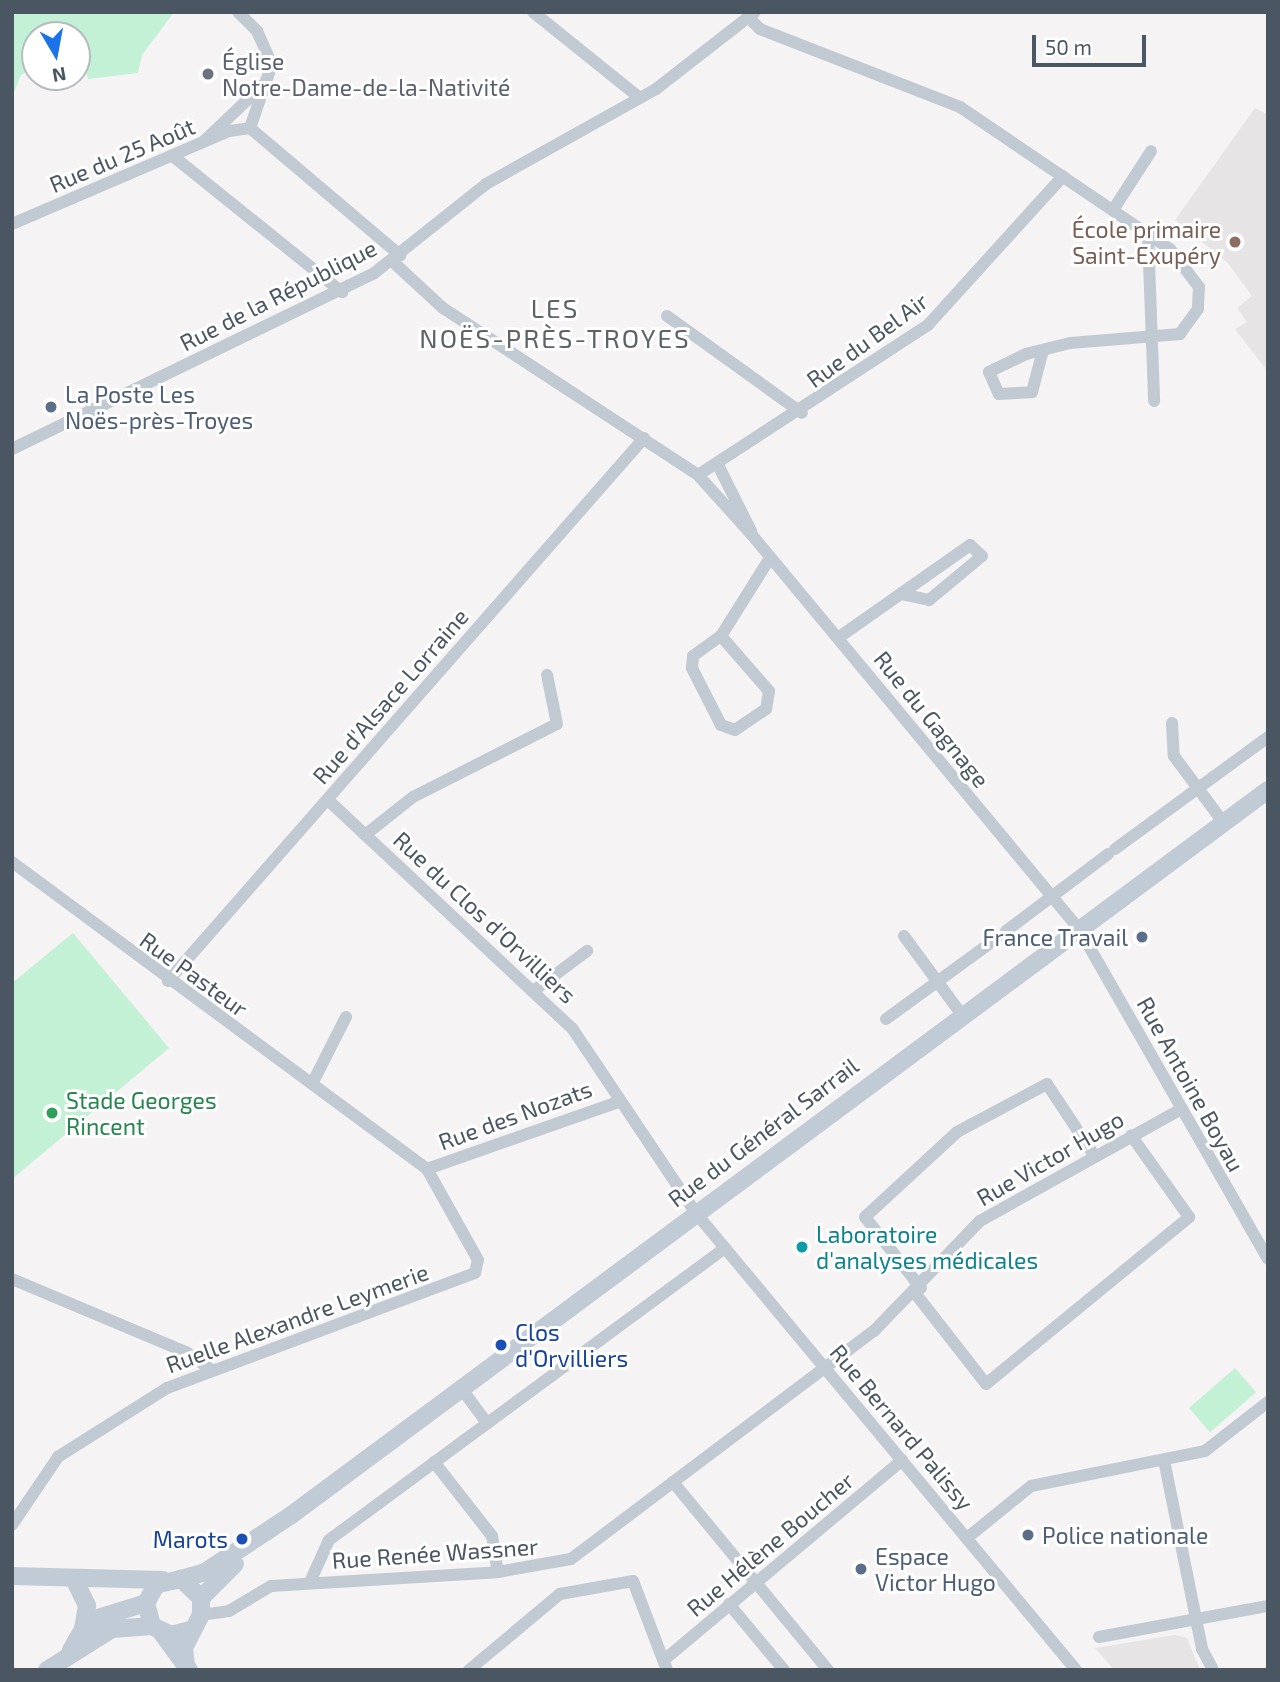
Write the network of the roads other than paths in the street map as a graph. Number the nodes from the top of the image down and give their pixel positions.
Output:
1 (238, 12) edge
2 (533, 12) edge
3 (752, 15) edge
4 (267, 81) junction
5 (640, 98) junction
6 (234, 108) junction
7 (244, 128) junction
8 (202, 144) junction
9 (1151, 152) dead end
10 (174, 157) junction
11 (1062, 176) junction
12 (1113, 210) junction
13 (12, 224) edge
14 (1148, 234) junction
15 (396, 258) junction
16 (342, 292) junction
17 (667, 316) dead end
18 (1150, 337) junction
19 (1043, 350) junction
20 (1154, 401) dead end
21 (802, 412) junction
22 (644, 438) junction
23 (12, 449) edge
24 (718, 465) junction
25 (698, 475) junction
26 (752, 535) junction
27 (770, 558) junction
28 (901, 594) junction
29 (721, 636) junction
30 (838, 638) junction
31 (547, 675) dead end
32 (1172, 723) dead end
33 (1268, 737) edge
34 (1199, 789) junction
35 (1266, 796) edge
36 (328, 800) junction
37 (1223, 822) junction
38 (365, 835) junction
39 (12, 862) edge
40 (1052, 898) junction
41 (1079, 929) junction
42 (904, 936) dead end
43 (587, 951) dead end
44 (168, 981) junction
45 (937, 981) junction
46 (536, 989) junction
47 (962, 1016) junction
48 (346, 1017) dead end
49 (886, 1019) dead end
50 (313, 1082) junction
51 (618, 1102) junction
52 (1181, 1109) junction
53 (1131, 1135) junction
54 (1094, 1155) junction
55 (427, 1168) junction
56 (695, 1212) junction
57 (724, 1248) junction
58 (1268, 1259) edge
59 (12, 1279) edge
60 (918, 1291) junction
61 (825, 1367) junction
62 (212, 1370) junction
63 (461, 1388) junction
64 (1268, 1402) edge
65 (487, 1423) junction
66 (902, 1460) junction
67 (1164, 1460) junction
68 (434, 1462) junction
69 (673, 1482) junction
70 (290, 1516) junction
71 (12, 1525) edge
72 (967, 1538) junction
73 (498, 1572) junction
74 (12, 1576) edge
75 (70, 1578) junction
76 (172, 1580) junction
77 (310, 1582) junction
78 (756, 1582) junction
79 (146, 1601) junction
80 (729, 1604) junction
81 (1268, 1606) edge
82 (197, 1614) junction
83 (1195, 1618) junction
84 (83, 1629) junction
85 (157, 1629) junction
86 (1099, 1637) dead end
87 (71, 1650) junction
88 (666, 1665) edge
89 (187, 1668) edge
90 (47, 1670) edge
91 (469, 1670) edge
92 (784, 1670) edge
93 (828, 1670) edge
94 (1076, 1670) edge
95 (1213, 1670) edge

1 - 4 street
2 - 5 street
3 - 5 street, Rue de la République
3 - 11 street
4 - 6 street
4 - 7 street
5 - 15 street, Rue de la République
6 - 7 street
6 - 8 street
7 - 8 street, Rue du 25 Août
7 - 15 street, Rue du Gagnage
8 - 10 street, Rue du 25 Août
9 - 12 street
10 - 13 street, Rue du 25 Août
10 - 16 street
11 - 12 street
11 - 21 street, Rue du Bel Air
12 - 14 street
14 - 18 street
14 - 18 street
15 - 16 street, Rue de la République
15 - 22 street, Rue du Gagnage
16 - 23 street, Rue de la République
17 - 21 street
18 - 19 street
18 - 20 street
19 - 19 street
21 - 24 street, Rue du Bel Air
22 - 25 street, Rue du Gagnage
22 - 36 street, Rue d'Alsace Lorraine
24 - 25 street, Rue du Bel Air
24 - 26 street, Rue du Gagnage
25 - 26 street, Rue du Gagnage
26 - 27 street, Rue du Gagnage
27 - 29 street
27 - 30 street, Rue du Gagnage
28 - 28 street
28 - 30 street
29 - 29 street
30 - 40 street, Rue du Gagnage
31 - 38 street
32 - 34 street
33 - 34 street
34 - 37 street
34 - 40 street
35 - 37 main road, Rue du Général Sarrail
36 - 38 street, Rue du Clos d'Orvilliers
36 - 44 street, Rue d'Alsace Lorraine
37 - 41 main road, Rue du Général Sarrail
38 - 46 street, Rue du Clos d'Orvilliers
39 - 44 street, Rue Pasteur
40 - 41 street, Rue du Gagnage
40 - 45 street
41 - 47 main road, Rue du Général Sarrail
41 - 52 street, Rue Antoine Boyau
42 - 45 street
43 - 46 street
44 - 50 street, Rue Pasteur
45 - 47 street
45 - 49 street
46 - 51 street, Rue du Clos d'Orvilliers
47 - 56 main road, Rue du Général Sarrail
48 - 50 street
50 - 55 street, Rue Pasteur
51 - 55 street, Rue des Nozats
51 - 56 street, Rue du Clos d'Orvilliers
52 - 53 street, Rue Victor Hugo
52 - 58 street, Rue Antoine Boyau
53 - 54 street, Rue Victor Hugo
53 - 60 street
54 - 60 street, Rue Victor Hugo
54 - 60 street
55 - 62 street, Ruelle Alexandre Leymerie
56 - 57 street, Rue Bernard Palissy
56 - 63 main road, Rue du Général Sarrail
57 - 61 street, Rue Bernard Palissy
57 - 65 street
59 - 62 street
60 - 61 street, Rue Victor Hugo
61 - 66 street, Rue Bernard Palissy
61 - 69 street, Rue Renée Wassner
62 - 71 street, Ruelle Alexandre Leymerie
63 - 65 street
63 - 70 main road, Rue du Général Sarrail
64 - 67 street
65 - 68 street
66 - 72 street, Rue Bernard Palissy
66 - 78 street, Rue Hélène Boucher
67 - 72 street
67 - 83 street
68 - 73 street
68 - 77 street
69 - 73 street, Rue Renée Wassner
69 - 78 street
70 - 76 main road, Rue du Général Sarrail
70 - 82 main road, Rue du Général Sarrail
72 - 94 street, Rue Bernard Palissy
73 - 77 street, Rue Renée Wassner
74 - 75 main road
75 - 76 main road
75 - 79 main road
75 - 84 main road
76 - 79 main road
76 - 82 main road
77 - 82 street, Rue Renée Wassner
78 - 80 street, Rue Hélène Boucher
78 - 93 street
79 - 84 main road
79 - 85 main road
80 - 88 street, Rue Hélène Boucher
80 - 92 street
81 - 83 street
82 - 85 main road
82 - 89 main road
83 - 86 street
83 - 95 street
84 - 87 main road
85 - 87 main road
85 - 89 main road
87 - 90 main road
88 - 91 street, Rue Hélène Boucher

